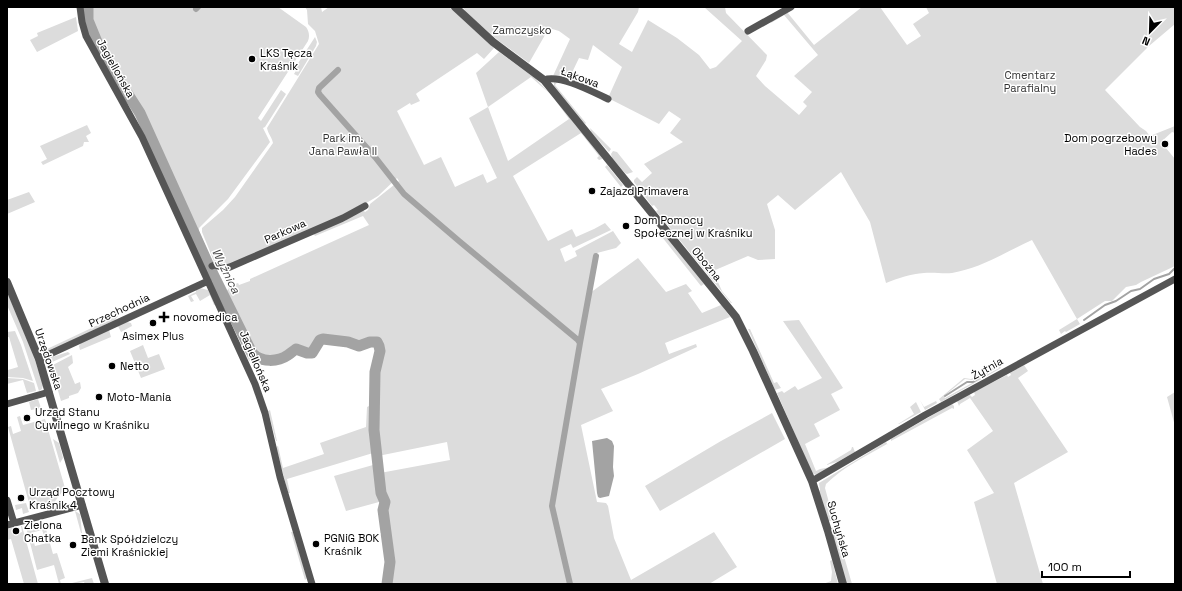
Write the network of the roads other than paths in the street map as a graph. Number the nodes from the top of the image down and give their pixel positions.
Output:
1 (80, 7) edge
2 (455, 7) edge
3 (791, 7) edge
4 (748, 31) dead end
5 (544, 80) junction
6 (608, 99) dead end
7 (365, 206) dead end
8 (208, 268) junction
9 (1175, 278) edge
10 (208, 281) junction
11 (7, 282) edge
12 (39, 359) junction
13 (49, 392) junction
14 (7, 404) edge
15 (812, 481) junction
16 (7, 500) edge
17 (82, 505) junction
18 (10, 524) edge
19 (105, 584) edge
20 (312, 584) edge
21 (843, 584) edge

1 - 8 street, Jagiellońska
2 - 5 street, Oboźna
3 - 4 street
5 - 6 street, Łąkowa
5 - 15 street, Oboźna
7 - 8 street, Parkowa
8 - 10 street, Jagiellońska
9 - 15 street, Żytnia
10 - 12 street, Przechodnia
10 - 20 street, Jagiellońska
11 - 12 street, Urzędowska
12 - 13 street, Urzędowska
13 - 14 street
13 - 17 street, Urzędowska
15 - 21 street, Suchyńska
16 - 18 street
17 - 18 street
17 - 19 street, Urzędowska

